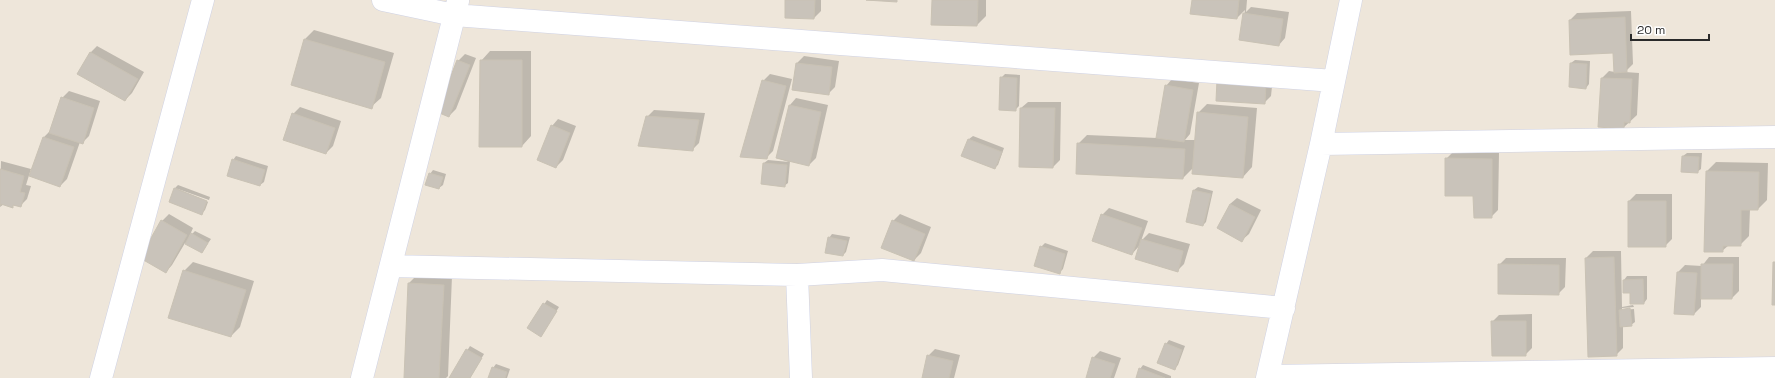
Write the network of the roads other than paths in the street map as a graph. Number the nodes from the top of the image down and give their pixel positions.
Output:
1 (203, 0) edge
2 (383, 0) edge
3 (1351, 0) edge
4 (456, 7) edge
5 (1334, 81) junction
6 (1775, 137) edge
7 (1321, 144) junction
8 (392, 266) junction
9 (797, 274) junction
10 (1284, 308) junction
11 (1775, 368) edge
12 (1268, 377) edge
13 (101, 378) edge
14 (362, 378) edge
15 (801, 378) edge

1 - 13 street
2 - 4 street
3 - 5 street
4 - 5 street
4 - 8 street
5 - 7 street
6 - 7 street
7 - 10 street
8 - 9 street
8 - 14 street
9 - 10 street
9 - 15 street
10 - 12 street
11 - 12 street

